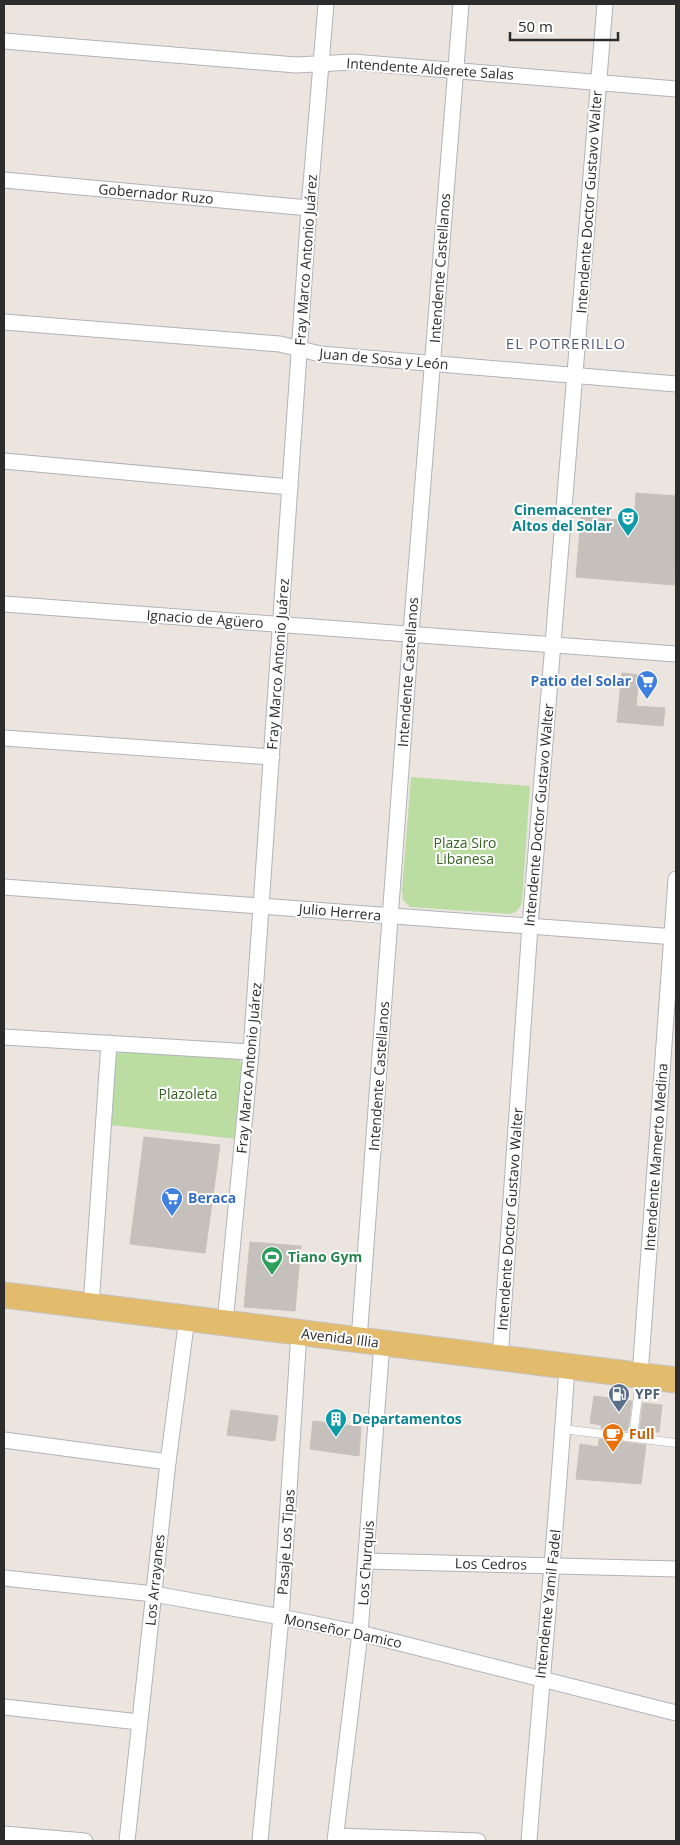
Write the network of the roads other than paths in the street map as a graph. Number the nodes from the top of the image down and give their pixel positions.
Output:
1 (326, 4) edge
2 (462, 4) edge
3 (605, 4) edge
4 (4, 41) edge
5 (322, 63) junction
6 (455, 71) junction
7 (599, 82) junction
8 (676, 89) edge
9 (4, 180) edge
10 (309, 208) junction
11 (4, 322) edge
12 (300, 349) junction
13 (432, 364) junction
14 (576, 375) junction
15 (676, 384) edge
16 (4, 461) edge
17 (290, 487) junction
18 (4, 604) edge
19 (281, 624) junction
20 (411, 634) junction
21 (553, 645) junction
22 (676, 654) edge
23 (4, 738) edge
24 (272, 757) junction
25 (676, 879) edge
26 (4, 886) edge
27 (262, 905) junction
28 (390, 916) junction
29 (530, 926) junction
30 (674, 937) edge
31 (4, 1038) edge
32 (109, 1043) junction
33 (251, 1052) junction
34 (4, 1295) edge
35 (91, 1306) junction
36 (187, 1318) junction
37 (225, 1323) junction
38 (300, 1332) junction
39 (371, 1341) junction
40 (500, 1358) junction
41 (567, 1366) junction
42 (640, 1375) junction
43 (676, 1380) edge
44 (563, 1429) junction
45 (633, 1438) junction
46 (4, 1440) edge
47 (676, 1443) edge
48 (168, 1462) junction
49 (366, 1561) junction
50 (553, 1566) junction
51 (676, 1569) edge
52 (4, 1578) edge
53 (154, 1594) junction
54 (281, 1617) junction
55 (360, 1633) junction
56 (541, 1677) junction
57 (4, 1707) edge
58 (676, 1713) edge
59 (139, 1722) junction
60 (4, 1834) edge
61 (336, 1839) edge
62 (85, 1841) edge
63 (126, 1841) edge
64 (260, 1841) edge
65 (478, 1841) edge
66 (528, 1841) edge

1 - 5 street, Fray Marco Antonio Juárez
2 - 6 street, Intendente Castellanos
3 - 7 street, Intendente Doctor Gustavo Walter
4 - 5 street, Intendente Alderete Salas
5 - 6 street, Intendente Alderete Salas
5 - 10 street, Fray Marco Antonio Juárez
6 - 7 street, Intendente Alderete Salas
6 - 13 street, Intendente Castellanos
7 - 8 street, Intendente Alderete Salas
7 - 14 street, Intendente Doctor Gustavo Walter
9 - 10 street, Gobernador Ruzo
10 - 12 street, Fray Marco Antonio Juárez
11 - 12 street, Juan de Sosa y León
12 - 13 street, Juan de Sosa y León
12 - 17 street, Fray Marco Antonio Juárez
13 - 14 street, Juan de Sosa y León
13 - 20 street, Intendente Castellanos
14 - 15 street, Juan de Sosa y León
14 - 21 street, Intendente Doctor Gustavo Walter
16 - 17 street
17 - 19 street, Fray Marco Antonio Juárez
18 - 19 street, Ignacio de Agüero
19 - 20 street, Ignacio de Agüero
19 - 24 street, Fray Marco Antonio Juárez
20 - 21 street, Ignacio de Agüero
20 - 28 street, Intendente Castellanos
21 - 22 street, Ignacio de Agüero
21 - 29 street, Intendente Doctor Gustavo Walter
23 - 24 street
24 - 27 street, Fray Marco Antonio Juárez
25 - 30 street, Intendente Mamerto Medina
26 - 27 street, Julio Herrera
27 - 28 street, Julio Herrera
27 - 33 street, Fray Marco Antonio Juárez
28 - 29 street, Julio Herrera
28 - 39 street, Intendente Castellanos
29 - 30 street, Julio Herrera
29 - 40 street, Intendente Doctor Gustavo Walter
30 - 42 street, Intendente Mamerto Medina
31 - 32 street
32 - 33 street
32 - 35 street
33 - 37 street, Fray Marco Antonio Juárez
34 - 35 main road, Avenida Illia
35 - 36 main road, Avenida Illia
36 - 37 main road, Avenida Illia
36 - 48 street, Los Arrayanes
37 - 38 main road, Avenida Illia
38 - 39 main road, Avenida Illia
38 - 54 street, Pasaje Los Tipas
39 - 40 main road, Avenida Illia
39 - 49 street, Los Churquis
40 - 41 main road, Avenida Illia
41 - 42 main road, Avenida Illia
41 - 44 street, Intendente Yamil Fadel
42 - 43 main road, Avenida Illia
42 - 45 lane
44 - 45 lane
44 - 50 street, Intendente Yamil Fadel
45 - 47 lane
46 - 48 street
48 - 53 street, Los Arrayanes
49 - 50 street, Los Cedros
49 - 55 street, Los Churquis
50 - 51 street, Los Cedros
50 - 56 street, Intendente Yamil Fadel
52 - 53 street, Monseñor Damico
53 - 54 street, Monseñor Damico
53 - 59 street, Los Arrayanes
54 - 55 street, Monseñor Damico
54 - 64 street, Pasaje Los Tipas
55 - 56 street, Monseñor Damico
55 - 61 street, Los Churquis
56 - 58 street, Monseñor Damico
56 - 66 street, Intendente Yamil Fadel
57 - 59 street
59 - 63 street, Los Arrayanes
60 - 62 street
61 - 65 street

